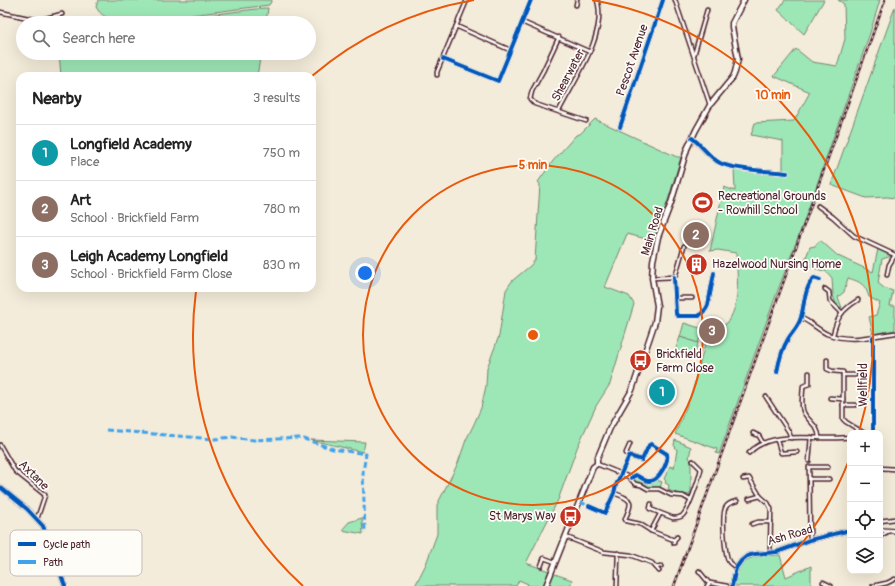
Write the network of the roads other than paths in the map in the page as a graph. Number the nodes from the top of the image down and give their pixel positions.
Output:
1 (467, 0) edge
2 (531, 0) edge
3 (577, 0) edge
4 (597, 0) edge
5 (663, 0) edge
6 (675, 0) edge
7 (744, 0) edge
8 (576, 5) dead end
9 (707, 10) dead end
10 (0, 12) edge
11 (62, 14) dead end
12 (19, 16) edge
13 (54, 16) edge
14 (522, 22) junction
15 (456, 26) junction
16 (559, 37) junction
17 (510, 50) junction
18 (590, 52) junction
19 (694, 56) junction
20 (443, 59) junction
21 (437, 75) dead end
22 (710, 105) junction
23 (559, 111) junction
24 (586, 121) dead end
25 (620, 127) dead end
26 (692, 138) junction
27 (788, 172) dead end
28 (818, 206) dead end
29 (684, 246) dead end
30 (895, 255) edge
31 (714, 273) dead end
32 (887, 275) dead end
33 (674, 277) junction
34 (652, 278) junction
35 (820, 280) dead end
36 (825, 288) dead end
37 (675, 298) junction
38 (692, 298) dead end
39 (858, 300) dead end
40 (842, 312) junction
41 (801, 318) junction
42 (895, 333) edge
43 (833, 335) junction
44 (872, 337) junction
45 (827, 360) dead end
46 (777, 372) dead end
47 (809, 373) dead end
48 (843, 375) junction
49 (855, 375) dead end
50 (766, 397) dead end
51 (830, 398) dead end
52 (843, 399) junction
53 (843, 405) junction
54 (855, 405) dead end
55 (857, 429) edge
56 (873, 430) edge
57 (753, 433) dead end
58 (791, 438) junction
59 (810, 438) junction
60 (819, 438) junction
61 (847, 438) edge
62 (777, 440) junction
63 (763, 443) junction
64 (630, 444) dead end
65 (0, 445) edge
66 (796, 452) dead end
67 (749, 453) dead end
68 (629, 456) junction
69 (693, 461) dead end
70 (809, 461) dead end
71 (597, 464) junction
72 (828, 467) dead end
73 (883, 468) edge
74 (895, 469) edge
75 (622, 474) junction
76 (631, 478) junction
77 (743, 479) dead end
78 (810, 479) junction
79 (828, 479) dead end
80 (0, 487) edge
81 (614, 492) junction
82 (760, 496) junction
83 (749, 499) dead end
84 (690, 500) junction
85 (737, 501) dead end
86 (651, 504) dead end
87 (590, 506) dead end
88 (660, 513) junction
89 (37, 519) junction
90 (895, 519) edge
91 (883, 521) edge
92 (771, 522) junction
93 (752, 524) dead end
94 (45, 530) edge
95 (883, 530) edge
96 (651, 531) junction
97 (847, 531) edge
98 (889, 531) junction
99 (895, 531) edge
100 (883, 534) edge
101 (566, 537) junction
102 (677, 537) dead end
103 (810, 540) junction
104 (618, 553) junction
105 (770, 553) junction
106 (555, 562) junction
107 (540, 566) dead end
108 (661, 566) dead end
109 (656, 567) junction
110 (736, 568) junction
111 (659, 571) dead end
112 (699, 571) dead end
113 (62, 576) edge
114 (895, 578) edge
115 (823, 582) dead end
116 (709, 583) junction
117 (66, 586) edge
118 (546, 586) edge
119 (617, 586) edge
120 (707, 586) edge
121 (727, 586) edge
122 (732, 586) edge
123 (831, 586) edge
124 (873, 586) edge

1 - 15 street
2 - 14 street
3 - 8 street
4 - 18 street, Shearwater
5 - 25 street, Pescot Avenue
6 - 19 street
7 - 22 main road, Main Road
9 - 19 street
10 - 12 street
11 - 13 street
14 - 16 street
14 - 17 street
15 - 17 street
15 - 20 street
16 - 18 street
16 - 23 street
17 - 20 street
18 - 23 street, Shearwater
19 - 22 street
20 - 21 street
22 - 26 main road, Main Road
23 - 24 street
26 - 27 street
26 - 34 main road, Main Road
28 - 30 street
29 - 33 street
30 - 32 street
31 - 37 street
33 - 34 street
33 - 37 street
34 - 71 main road, Main Road
35 - 41 street
36 - 40 street
37 - 38 street
39 - 40 street
40 - 43 street
41 - 43 street
41 - 46 street
42 - 44 street
43 - 44 street
44 - 56 street, Wellfield
45 - 48 street
47 - 60 street
48 - 49 street
48 - 52 street
50 - 58 street
51 - 52 street
52 - 53 street
53 - 54 street
53 - 55 street
57 - 63 street
58 - 59 street
58 - 62 street
59 - 60 street
59 - 70 street
60 - 61 street
62 - 63 street
62 - 66 street
63 - 67 street
64 - 68 street
65 - 89 street, Axtane
68 - 75 street
68 - 76 street
69 - 84 street
71 - 75 street
71 - 101 main road, Main Road
72 - 78 street
73 - 74 street
75 - 76 street
75 - 81 street
76 - 84 street
77 - 82 street
78 - 79 street
78 - 103 street
80 - 89 street
81 - 87 street
81 - 96 street
82 - 83 street
82 - 92 street
84 - 88 street
85 - 110 street
86 - 88 street
88 - 96 street
89 - 94 street
90 - 91 street
92 - 93 street
92 - 105 street
95 - 98 street
96 - 102 street
97 - 103 street, Ash Road
98 - 99 street
98 - 100 street
101 - 104 street
101 - 106 main road, Main Road
103 - 105 street, Ash Road
104 - 109 street
104 - 119 street
105 - 110 street, Ash Road
106 - 107 street
106 - 118 main road, Main Road
108 - 109 street
109 - 111 street
110 - 122 street
112 - 116 street
113 - 117 street
114 - 124 street
115 - 123 street
116 - 120 street
116 - 121 street

